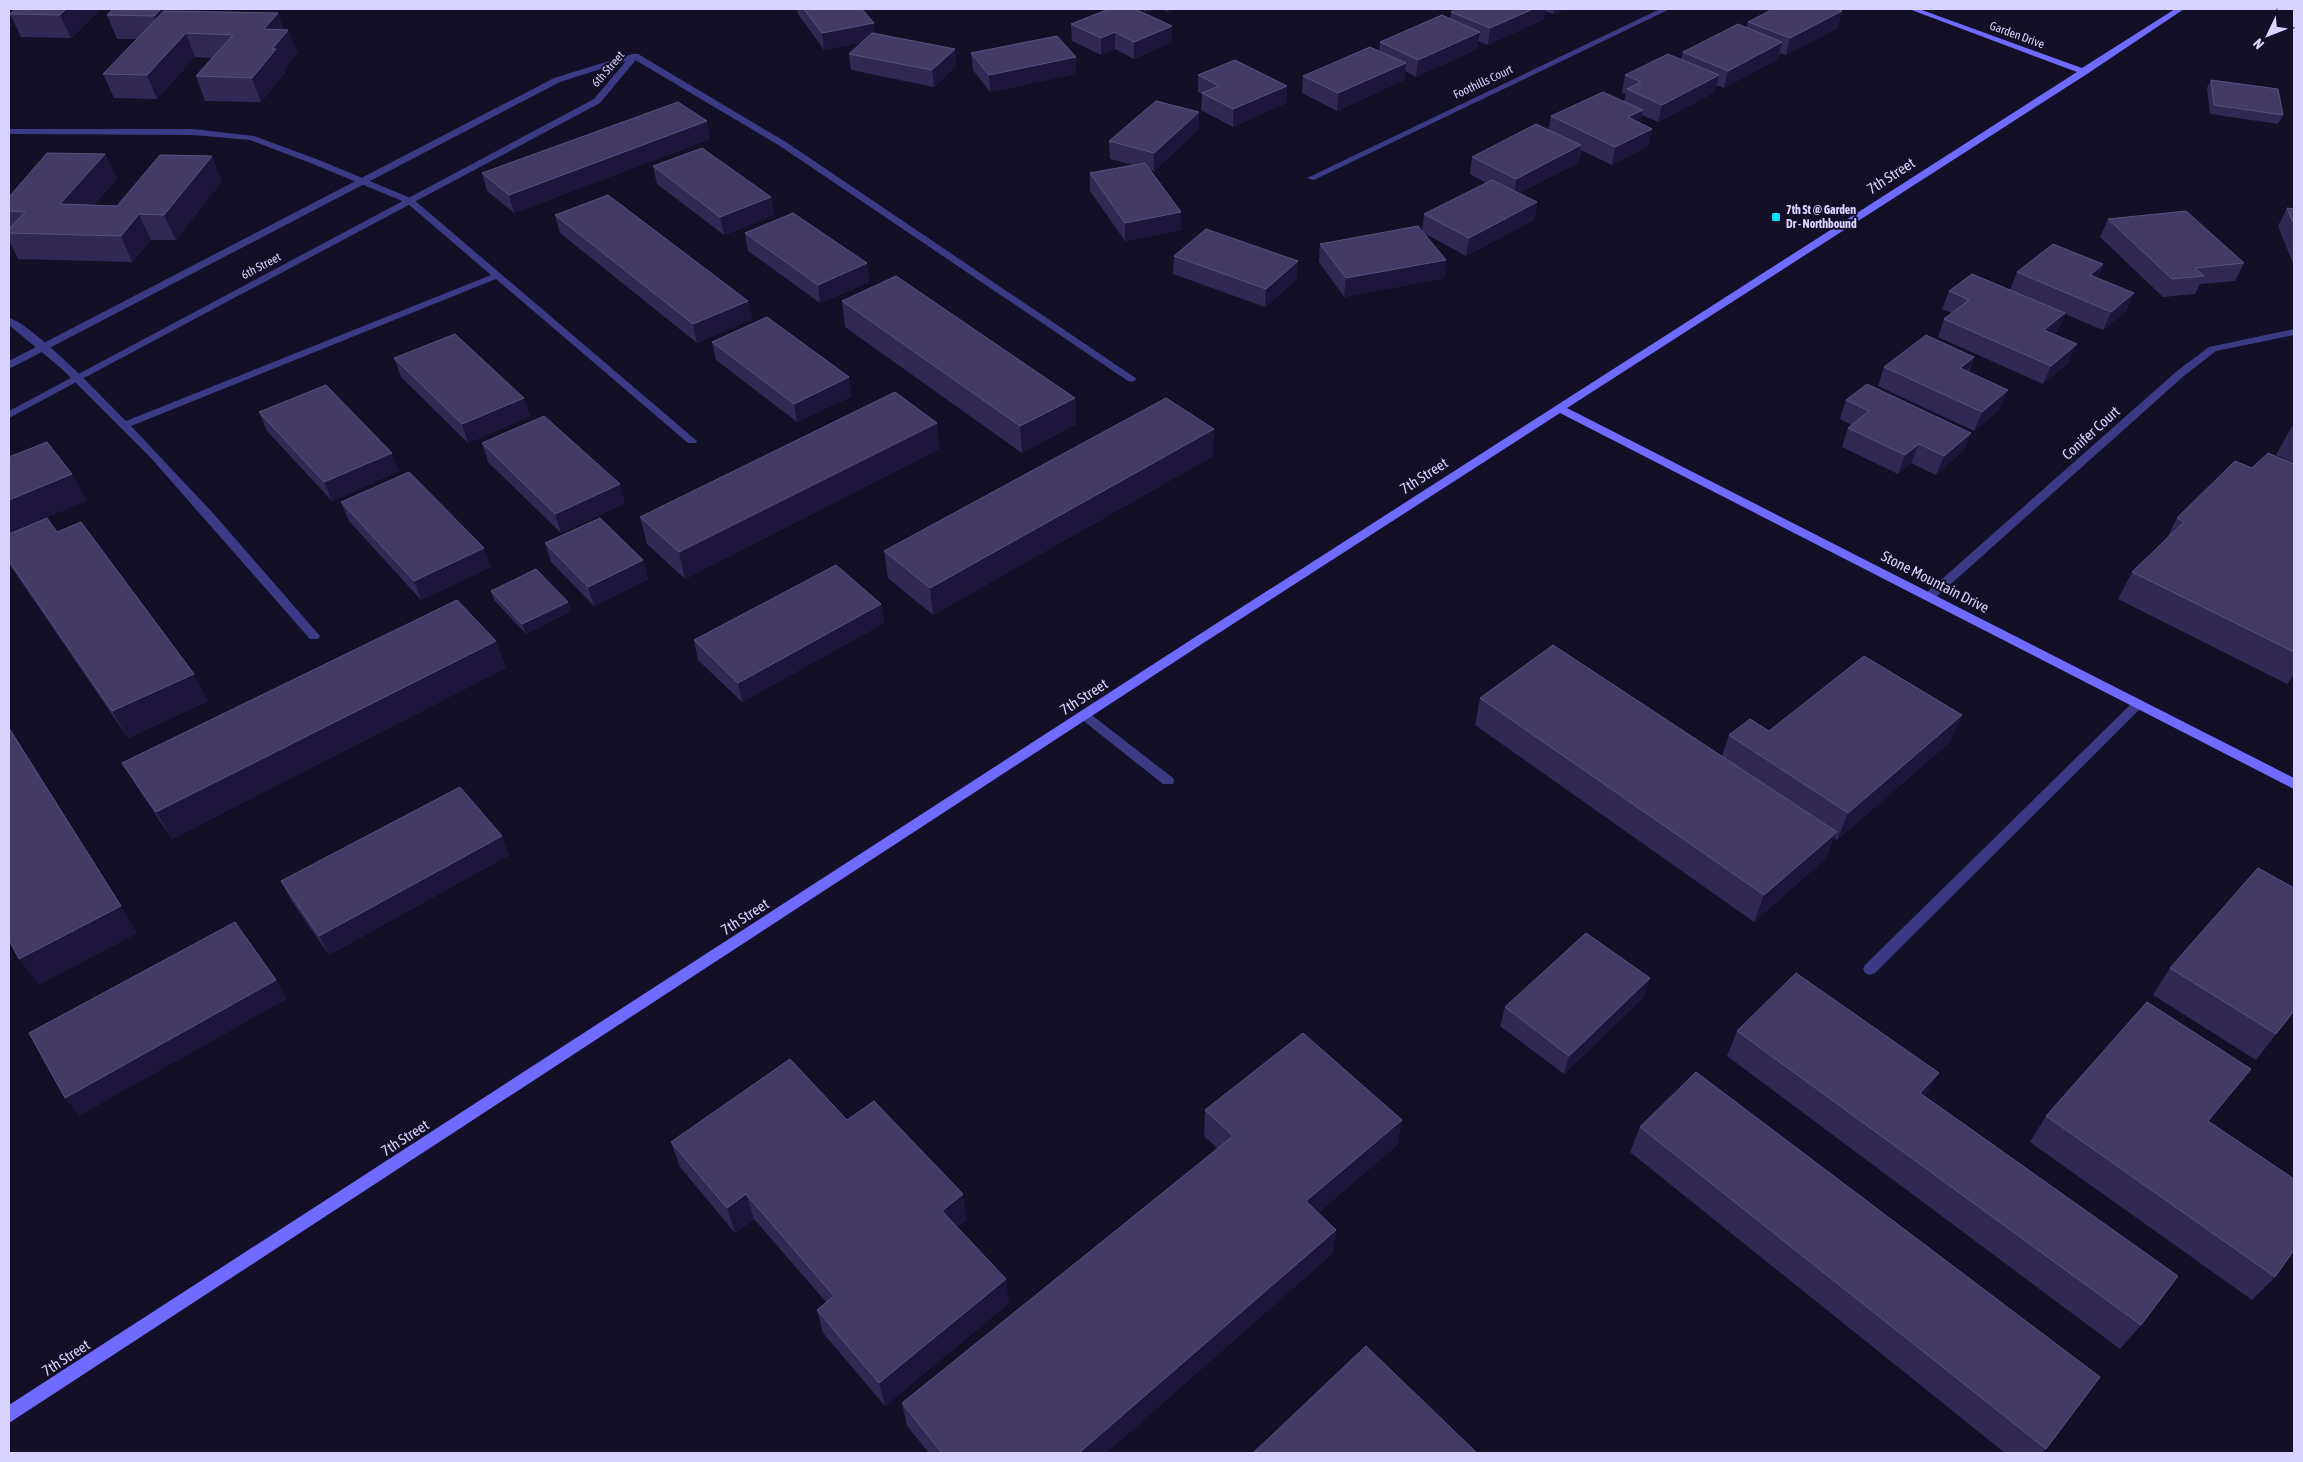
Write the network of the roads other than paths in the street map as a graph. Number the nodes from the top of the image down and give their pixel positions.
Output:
1 (1666, 9) edge
2 (1913, 9) edge
3 (2180, 9) edge
4 (635, 56) junction
5 (2084, 72) junction
6 (9, 132) edge
7 (1311, 178) dead end
8 (363, 181) junction
9 (410, 201) junction
10 (499, 275) junction
11 (9, 321) edge
12 (2294, 332) edge
13 (43, 347) junction
14 (9, 365) edge
15 (77, 379) junction
16 (1132, 379) dead end
17 (1560, 408) junction
18 (9, 415) edge
19 (125, 425) junction
20 (692, 441) dead end
21 (1929, 597) junction
22 (314, 636) dead end
23 (2138, 704) junction
24 (1085, 716) junction
25 (1168, 781) dead end
26 (2294, 784) edge
27 (1870, 969) dead end
28 (9, 1415) edge

1 - 7 street, Foothills Court
2 - 5 street, Garden Drive
3 - 5 street, 7th Street
4 - 8 street, 6th Street
4 - 9 street, 6th Street
4 - 16 street
5 - 17 street, 7th Street
6 - 8 street
8 - 9 street
8 - 13 street, 6th Street
9 - 10 street
9 - 15 street, 6th Street
10 - 19 street
10 - 20 street
11 - 13 street
12 - 21 street, Conifer Court
13 - 14 street, 6th Street
13 - 15 street
15 - 18 street, 6th Street
15 - 19 street
17 - 21 street, Stone Mountain Drive
17 - 24 street, 7th Street
19 - 22 street
21 - 23 street, Stone Mountain Drive
23 - 26 street, Stone Mountain Drive
23 - 27 street
24 - 25 street
24 - 28 street, 7th Street

